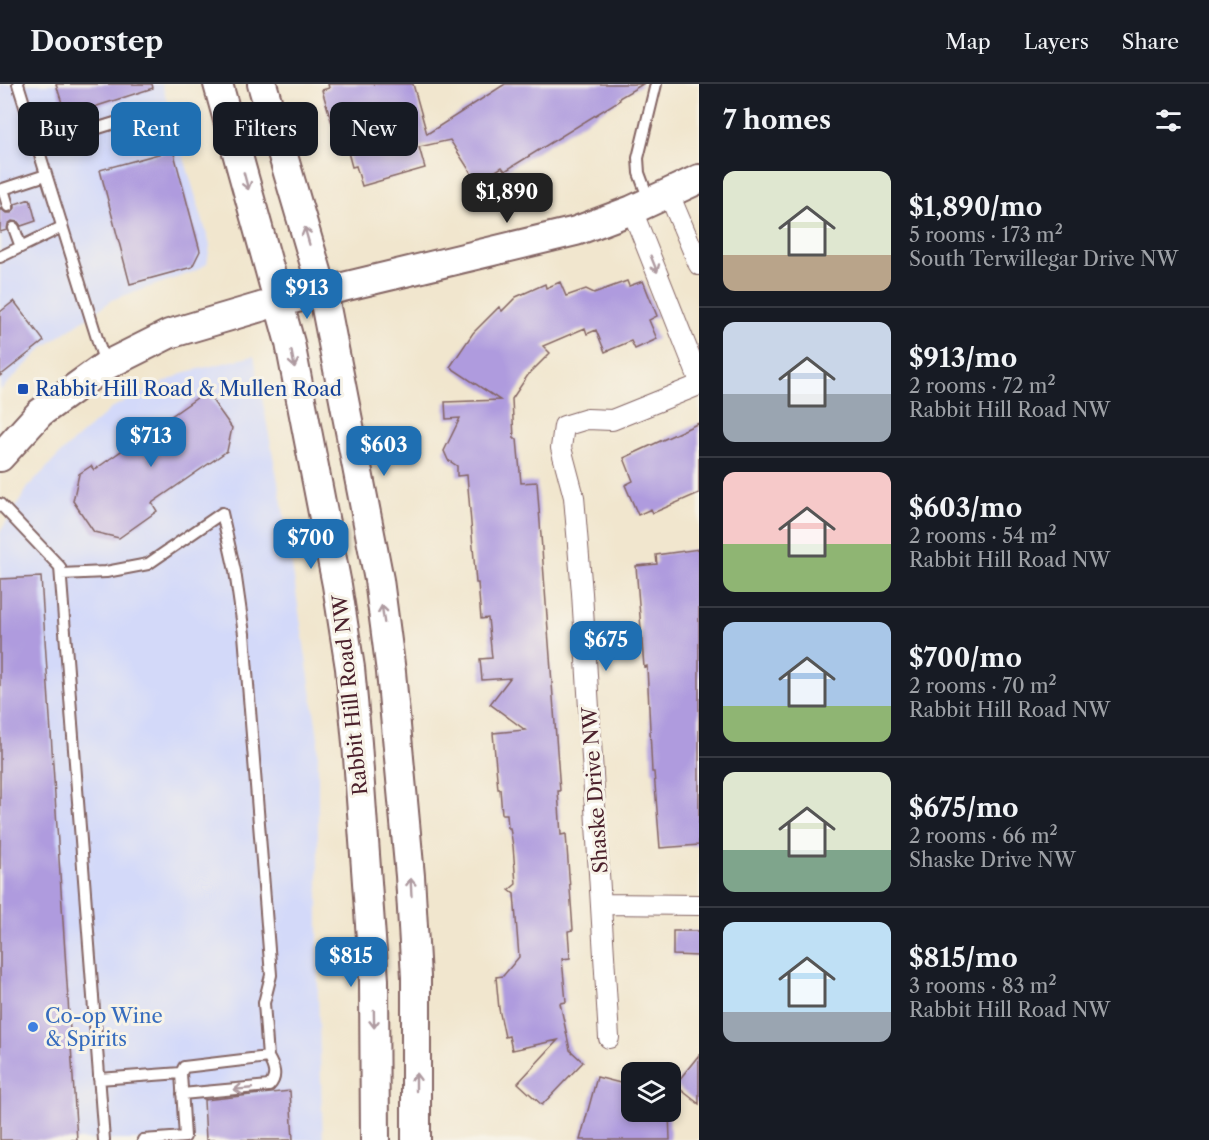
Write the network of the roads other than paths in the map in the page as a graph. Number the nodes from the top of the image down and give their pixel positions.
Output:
1 (18, 84) edge
2 (218, 84) edge
3 (262, 84) edge
4 (656, 84) edge
5 (23, 102) edge
6 (40, 156) edge
7 (46, 175) junction
8 (699, 179) edge
9 (2, 189) edge
10 (650, 202) junction
11 (8, 206) dead end
12 (62, 226) junction
13 (14, 228) dead end
14 (21, 247) junction
15 (0, 257) edge
16 (699, 265) edge
17 (323, 292) junction
18 (280, 302) junction
19 (105, 366) junction
20 (699, 379) edge
21 (699, 385) edge
22 (0, 457) edge
23 (0, 504) edge
24 (61, 573) junction
25 (602, 904) junction
26 (699, 904) edge
27 (609, 1038) dead end
28 (268, 1057) junction
29 (181, 1073) junction
30 (99, 1079) junction
31 (182, 1094) junction
32 (104, 1140) edge
33 (143, 1140) edge
34 (375, 1140) edge
35 (416, 1140) edge

1 - 5 lane
2 -> 18 main road, Rabbit Hill Road NW
17 -> 3 main road, Rabbit Hill Road NW
4 - 10 lane
6 - 7 lane
7 - 9 lane
7 - 12 lane
8 - 10 main road
9 - 11 lane
10 - 16 street
10 - 17 main road
10 -> 20 street
12 - 14 lane
12 - 19 lane
13 - 14 lane
14 - 15 lane
17 - 18 main road
35 -> 17 main road, Rabbit Hill Road NW
18 - 19 main road
18 -> 34 main road, Rabbit Hill Road NW
19 - 22 main road
21 - 25 street, Shaske Drive NW
23 - 24 lane
24 - 28 lane
24 - 30 lane
25 - 26 street
25 - 27 street, Shaske Drive NW
28 - 29 lane
28 -> 31 lane
29 - 30 lane
29 - 31 lane
30 - 32 lane
31 - 33 lane

